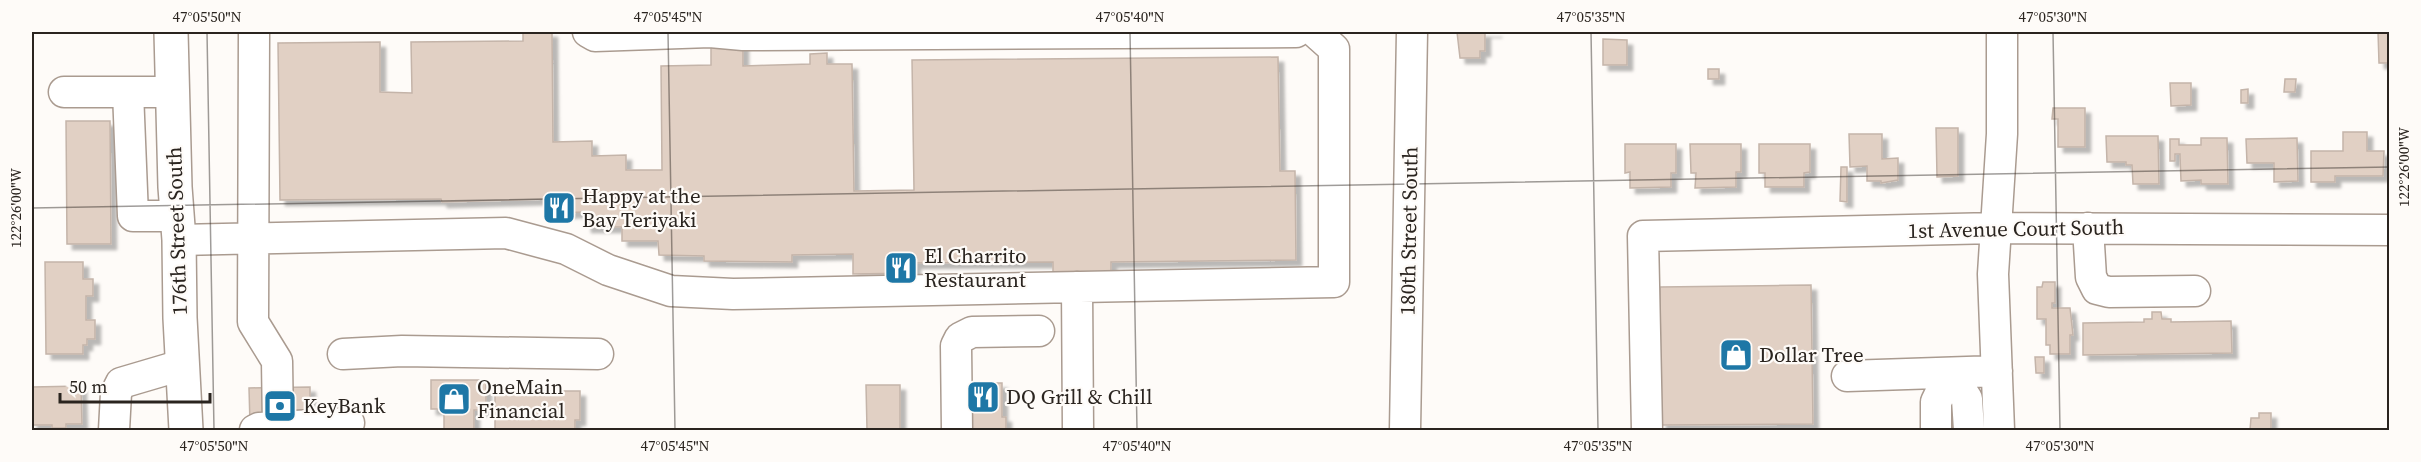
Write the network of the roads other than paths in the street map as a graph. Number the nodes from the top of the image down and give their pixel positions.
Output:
1 (171, 32) edge
2 (254, 32) edge
3 (588, 32) edge
4 (710, 32) edge
5 (1296, 32) edge
6 (1315, 32) edge
7 (1412, 32) edge
8 (2002, 32) edge
9 (64, 92) dead end
10 (128, 92) junction
11 (172, 92) junction
12 (178, 228) junction
13 (1996, 228) junction
14 (2088, 228) junction
15 (2390, 230) edge
16 (252, 239) junction
17 (1077, 287) junction
18 (2195, 291) dead end
19 (1039, 331) dead end
20 (343, 354) dead end
21 (598, 354) dead end
22 (182, 365) junction
23 (1997, 371) junction
24 (1950, 373) junction
25 (1847, 376) dead end
26 (349, 423) dead end
27 (266, 429) edge
28 (114, 430) edge
29 (186, 430) edge
30 (957, 430) edge
31 (1078, 430) edge
32 (1405, 430) edge
33 (1647, 430) edge
34 (1936, 430) edge
35 (1969, 430) edge
36 (1999, 430) edge

1 - 11 main road, 176th Street South
2 - 16 street
3 - 4 street
4 - 5 street
6 - 17 street
7 - 32 street, 180th Street South
8 - 13 street
9 - 10 street
10 - 11 street
10 - 12 street
11 - 12 main road, 176th Street South
12 - 16 street
12 - 22 main road, 176th Street South
13 - 14 street, 1st Avenue Court South
13 - 23 street
13 - 33 street, 1st Avenue Court South
14 - 15 street, 1st Avenue Court South
14 - 18 street
16 - 17 street
16 - 27 street
17 - 31 street
19 - 30 street
20 - 21 street
22 - 28 street
22 - 29 main road, 176th Street South
23 - 24 street
23 - 36 street
24 - 25 street
24 - 34 street
24 - 35 street
26 - 27 street

